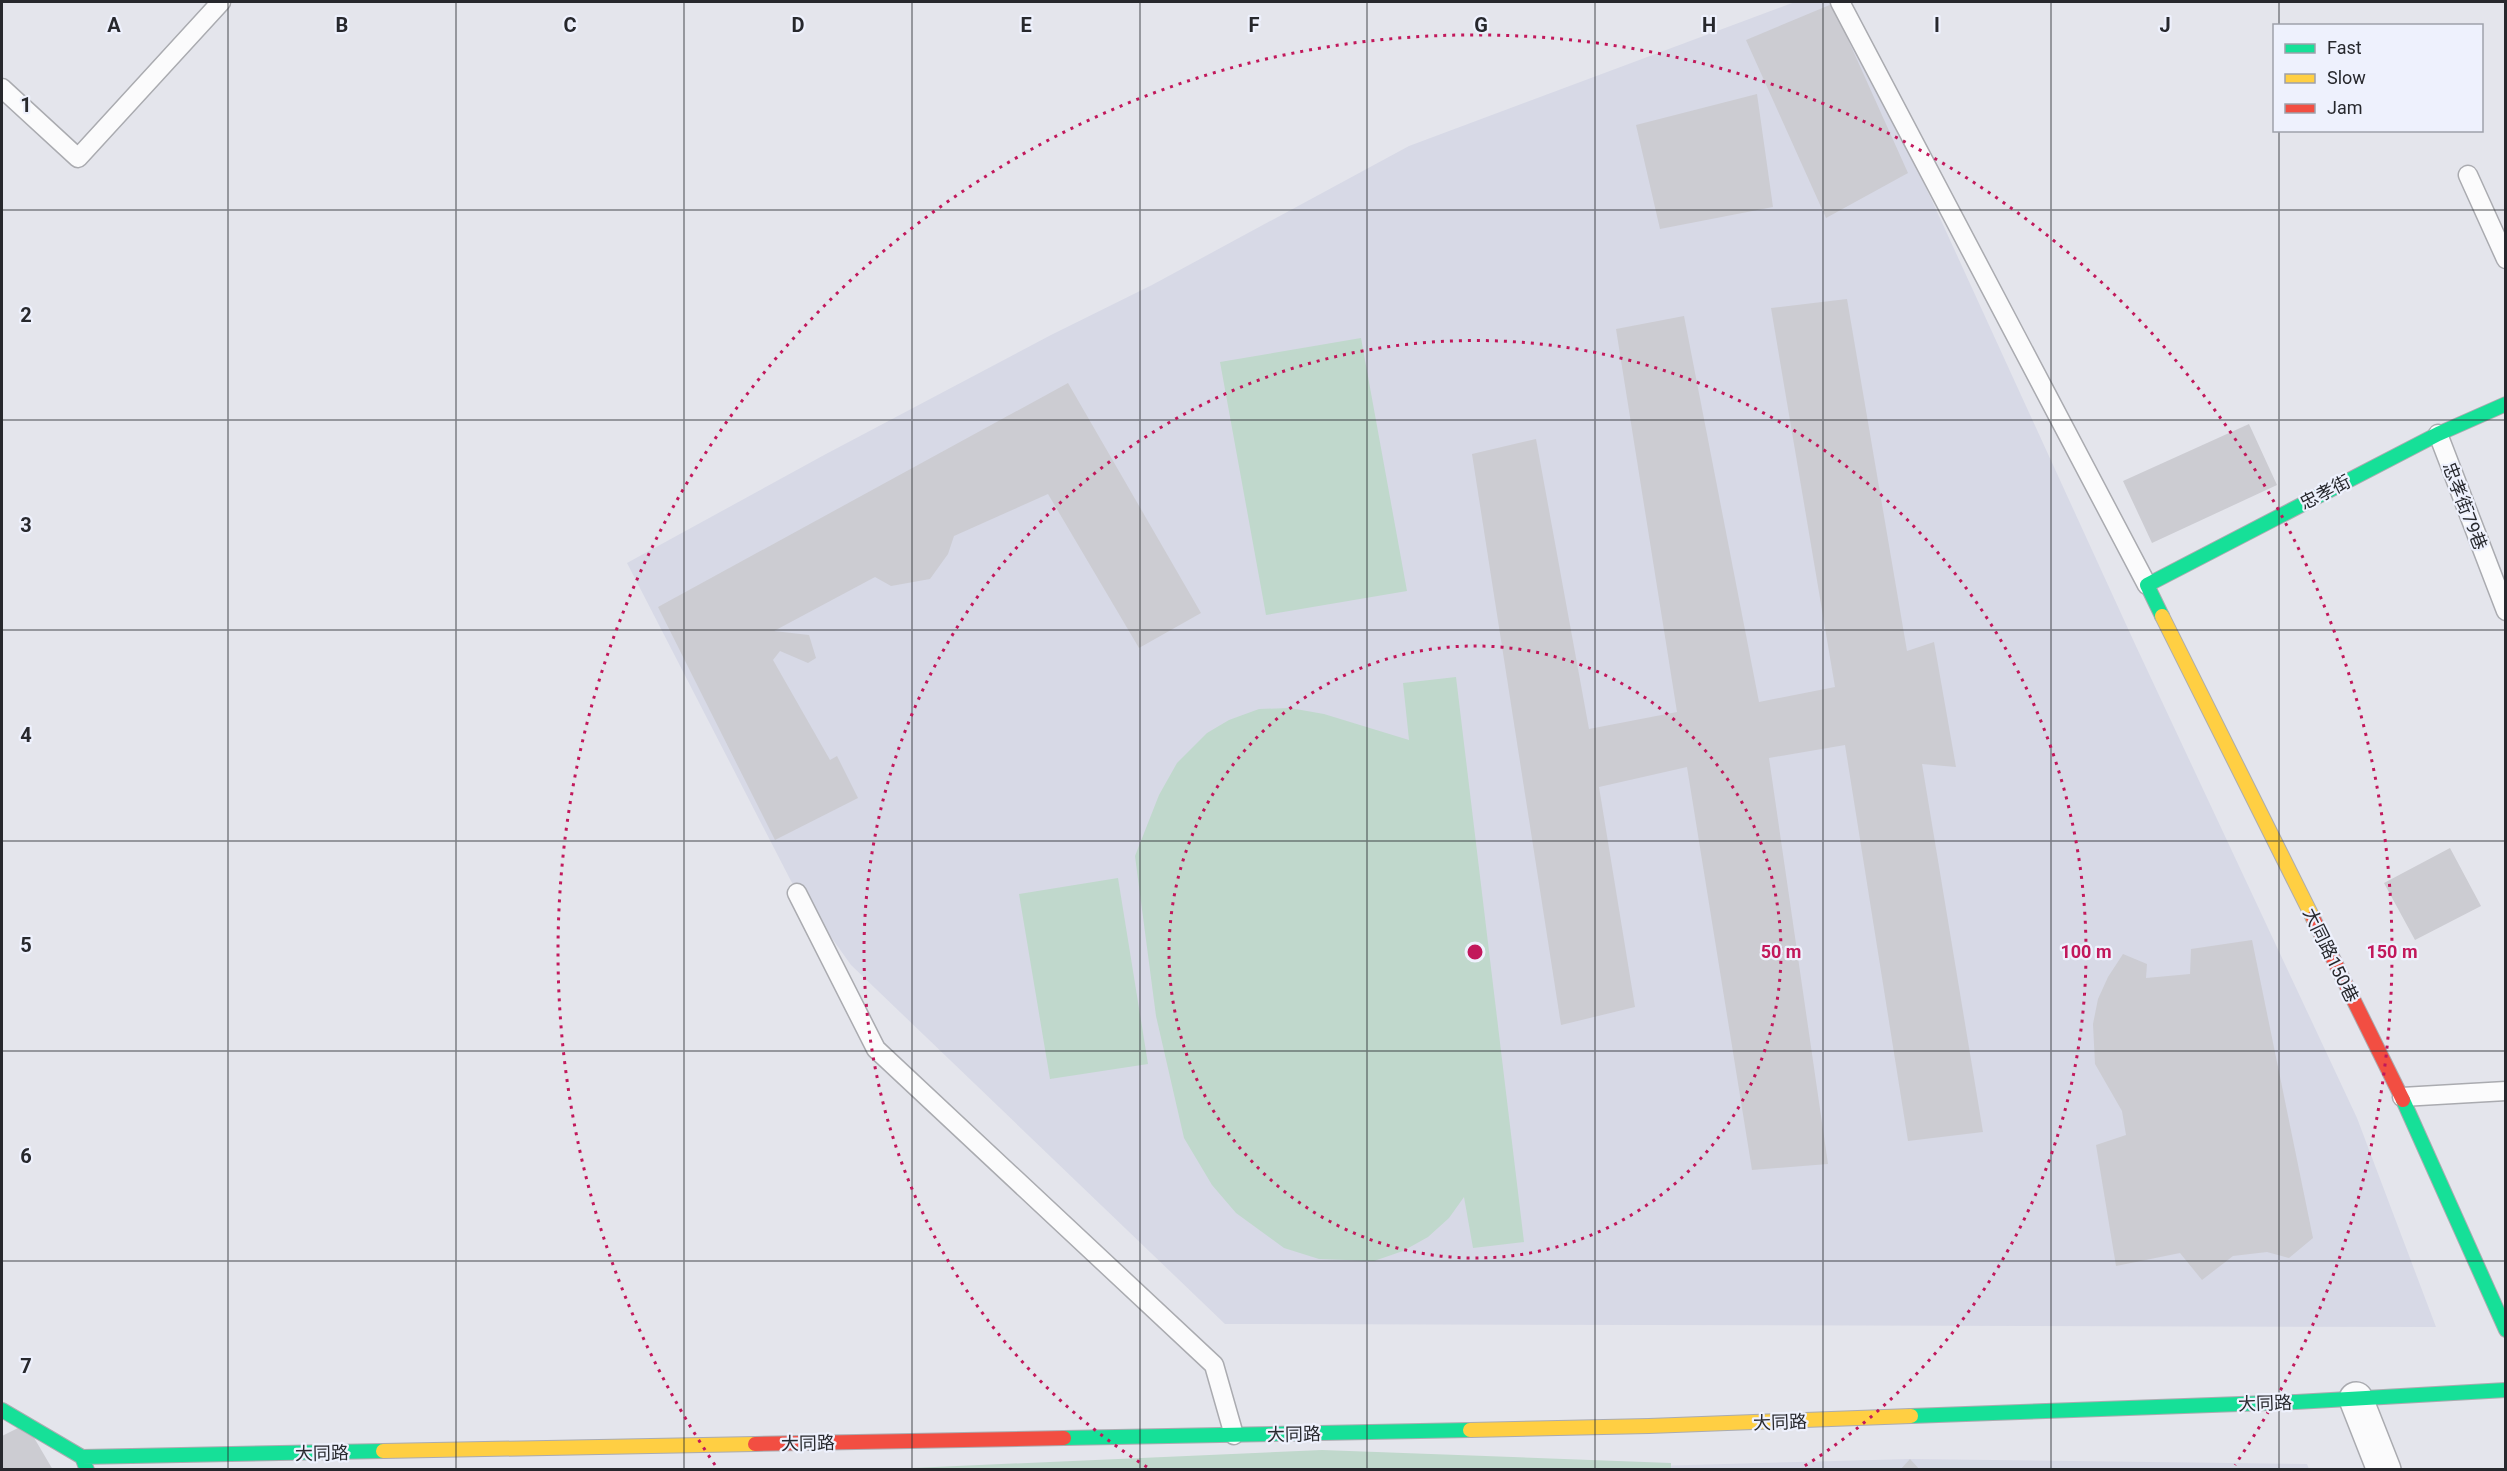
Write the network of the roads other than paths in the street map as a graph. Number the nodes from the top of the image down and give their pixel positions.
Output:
1 (221, 2) edge
2 (1840, 2) edge
3 (2, 88) edge
4 (2468, 175) dead end
5 (2505, 259) edge
6 (2505, 404) edge
7 (2438, 434) junction
8 (2147, 585) junction
9 (2505, 611) edge
10 (796, 893) dead end
11 (2505, 1091) edge
12 (2402, 1097) junction
13 (2505, 1330) edge
14 (2505, 1390) edge
15 (2356, 1399) junction
16 (2, 1410) edge
17 (1234, 1435) junction
18 (84, 1463) edge
19 (2384, 1470) edge

1 - 3 lane
2 - 8 lane
4 - 5 lane
6 - 7 street, 忠孝街
7 - 8 street, 忠孝街
7 - 9 lane, 忠孝街79巷
8 - 12 street, 大同路150巷
10 - 17 lane
11 - 12 lane
12 - 13 street, 大同路150巷
14 - 15 street, 大同路
15 - 17 street, 大同路
15 - 19 street
16 - 18 street
17 - 18 street, 大同路

